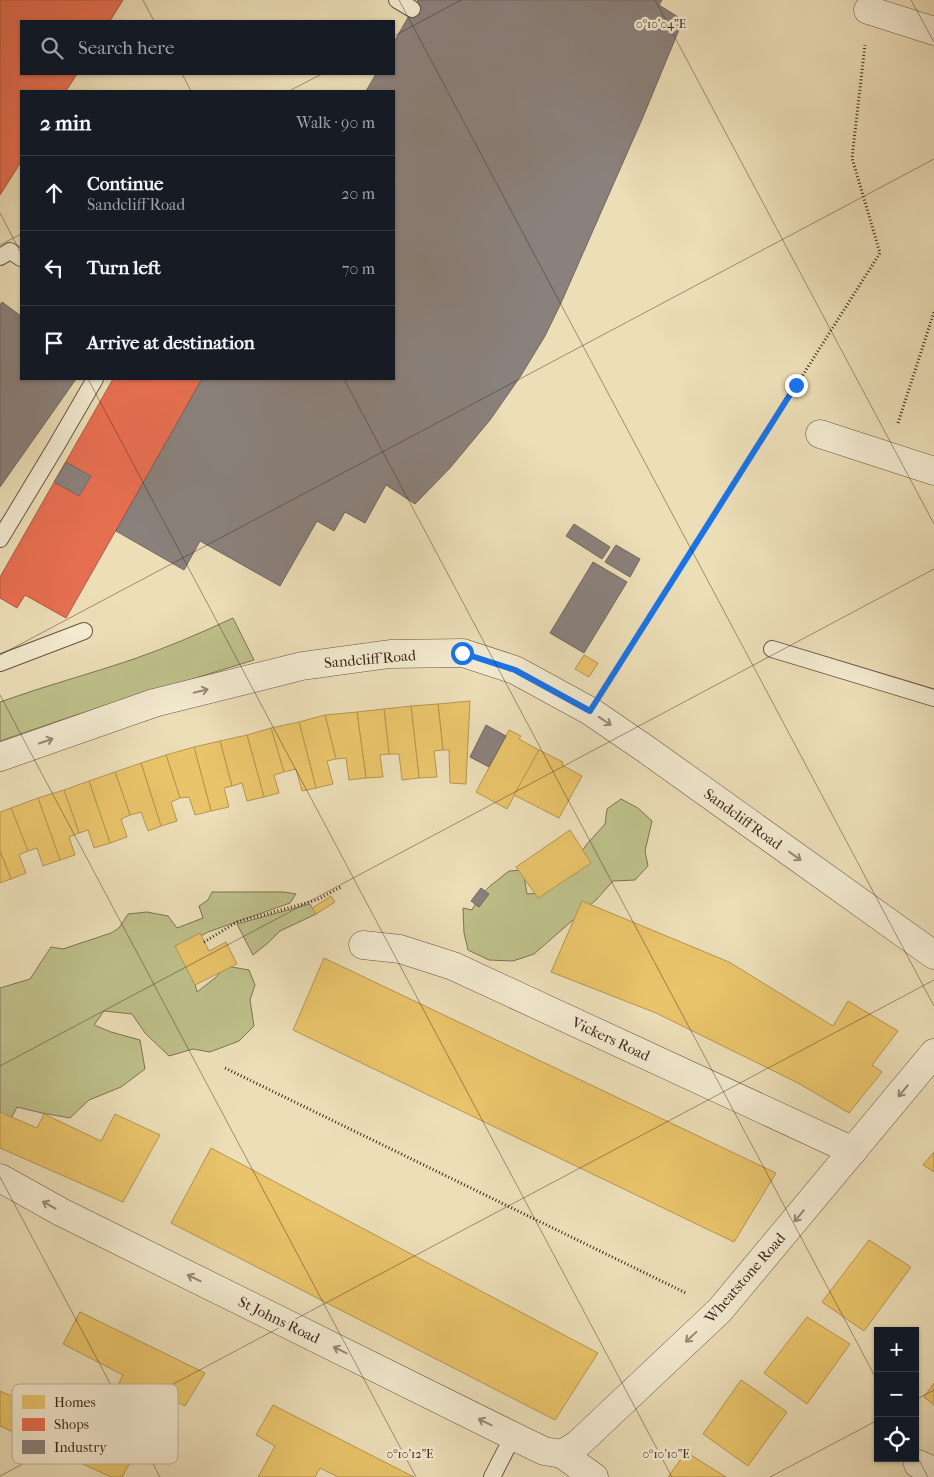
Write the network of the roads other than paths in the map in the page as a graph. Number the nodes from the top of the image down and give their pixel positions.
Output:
1 (397, 0) edge
2 (412, 9) dead end
3 (868, 10) road end
4 (934, 31) edge
5 (0, 257) edge
6 (20, 257) edge
7 (94, 380) edge
8 (820, 434) dead end
9 (934, 471) edge
10 (0, 539) edge
11 (84, 631) dead end
12 (772, 649) dead end
13 (0, 663) edge
14 (934, 698) edge
15 (0, 757) edge
16 (363, 945) dead end
17 (934, 955) edge
18 (934, 1053) edge
19 (854, 1151) junction
20 (0, 1178) edge
21 (513, 1436) junction
22 (562, 1454) junction
23 (492, 1477) edge
24 (594, 1477) edge

1 - 2 lane
3 - 4 street
5 - 6 lane
7 - 10 lane
8 - 9 street
11 - 13 lane
12 - 14 lane
15 -> 17 street, Sandcliff Road
16 - 19 street, Vickers Road
18 -> 19 street, Wheatstone Road
19 -> 22 street, Wheatstone Road
21 -> 20 street, St Johns Road
21 - 22 street, St Johns Road
21 - 23 lane
22 - 24 street

